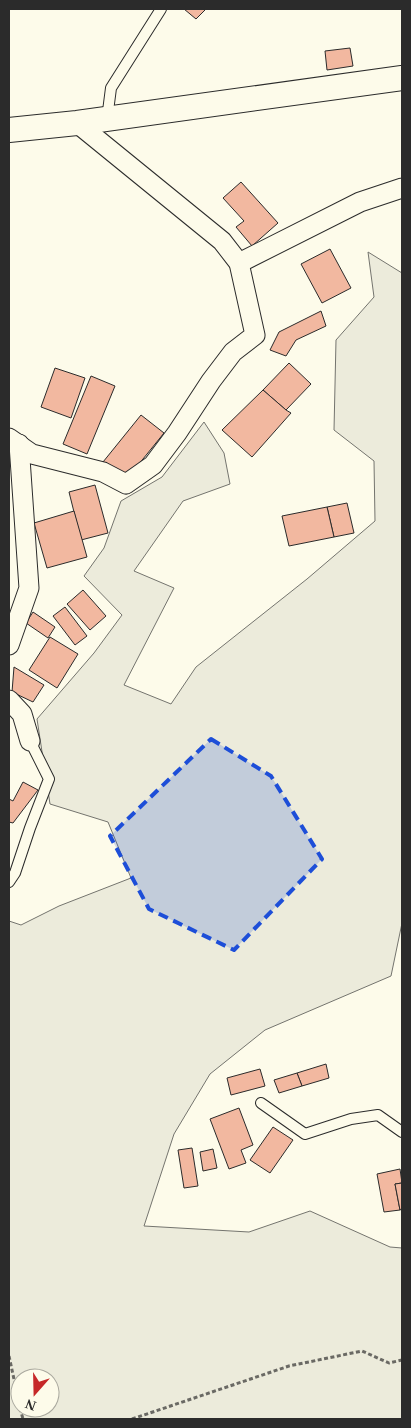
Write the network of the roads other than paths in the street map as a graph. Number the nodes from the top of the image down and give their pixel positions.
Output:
1 (161, 9) edge
2 (402, 78) edge
3 (106, 119) junction
4 (77, 123) junction
5 (9, 130) edge
6 (402, 188) edge
7 (240, 263) junction
8 (14, 441) edge
9 (9, 645) edge
10 (9, 700) edge
11 (30, 741) joint
12 (9, 882) edge
13 (261, 1103) dead end
14 (402, 1132) edge

1 - 3 lane
2 - 3 street
3 - 4 street
4 - 5 street
4 - 7 street
6 - 7 street
7 - 8 street
8 - 9 street
10 - 11 street
11 - 12 lane
13 - 14 lane

